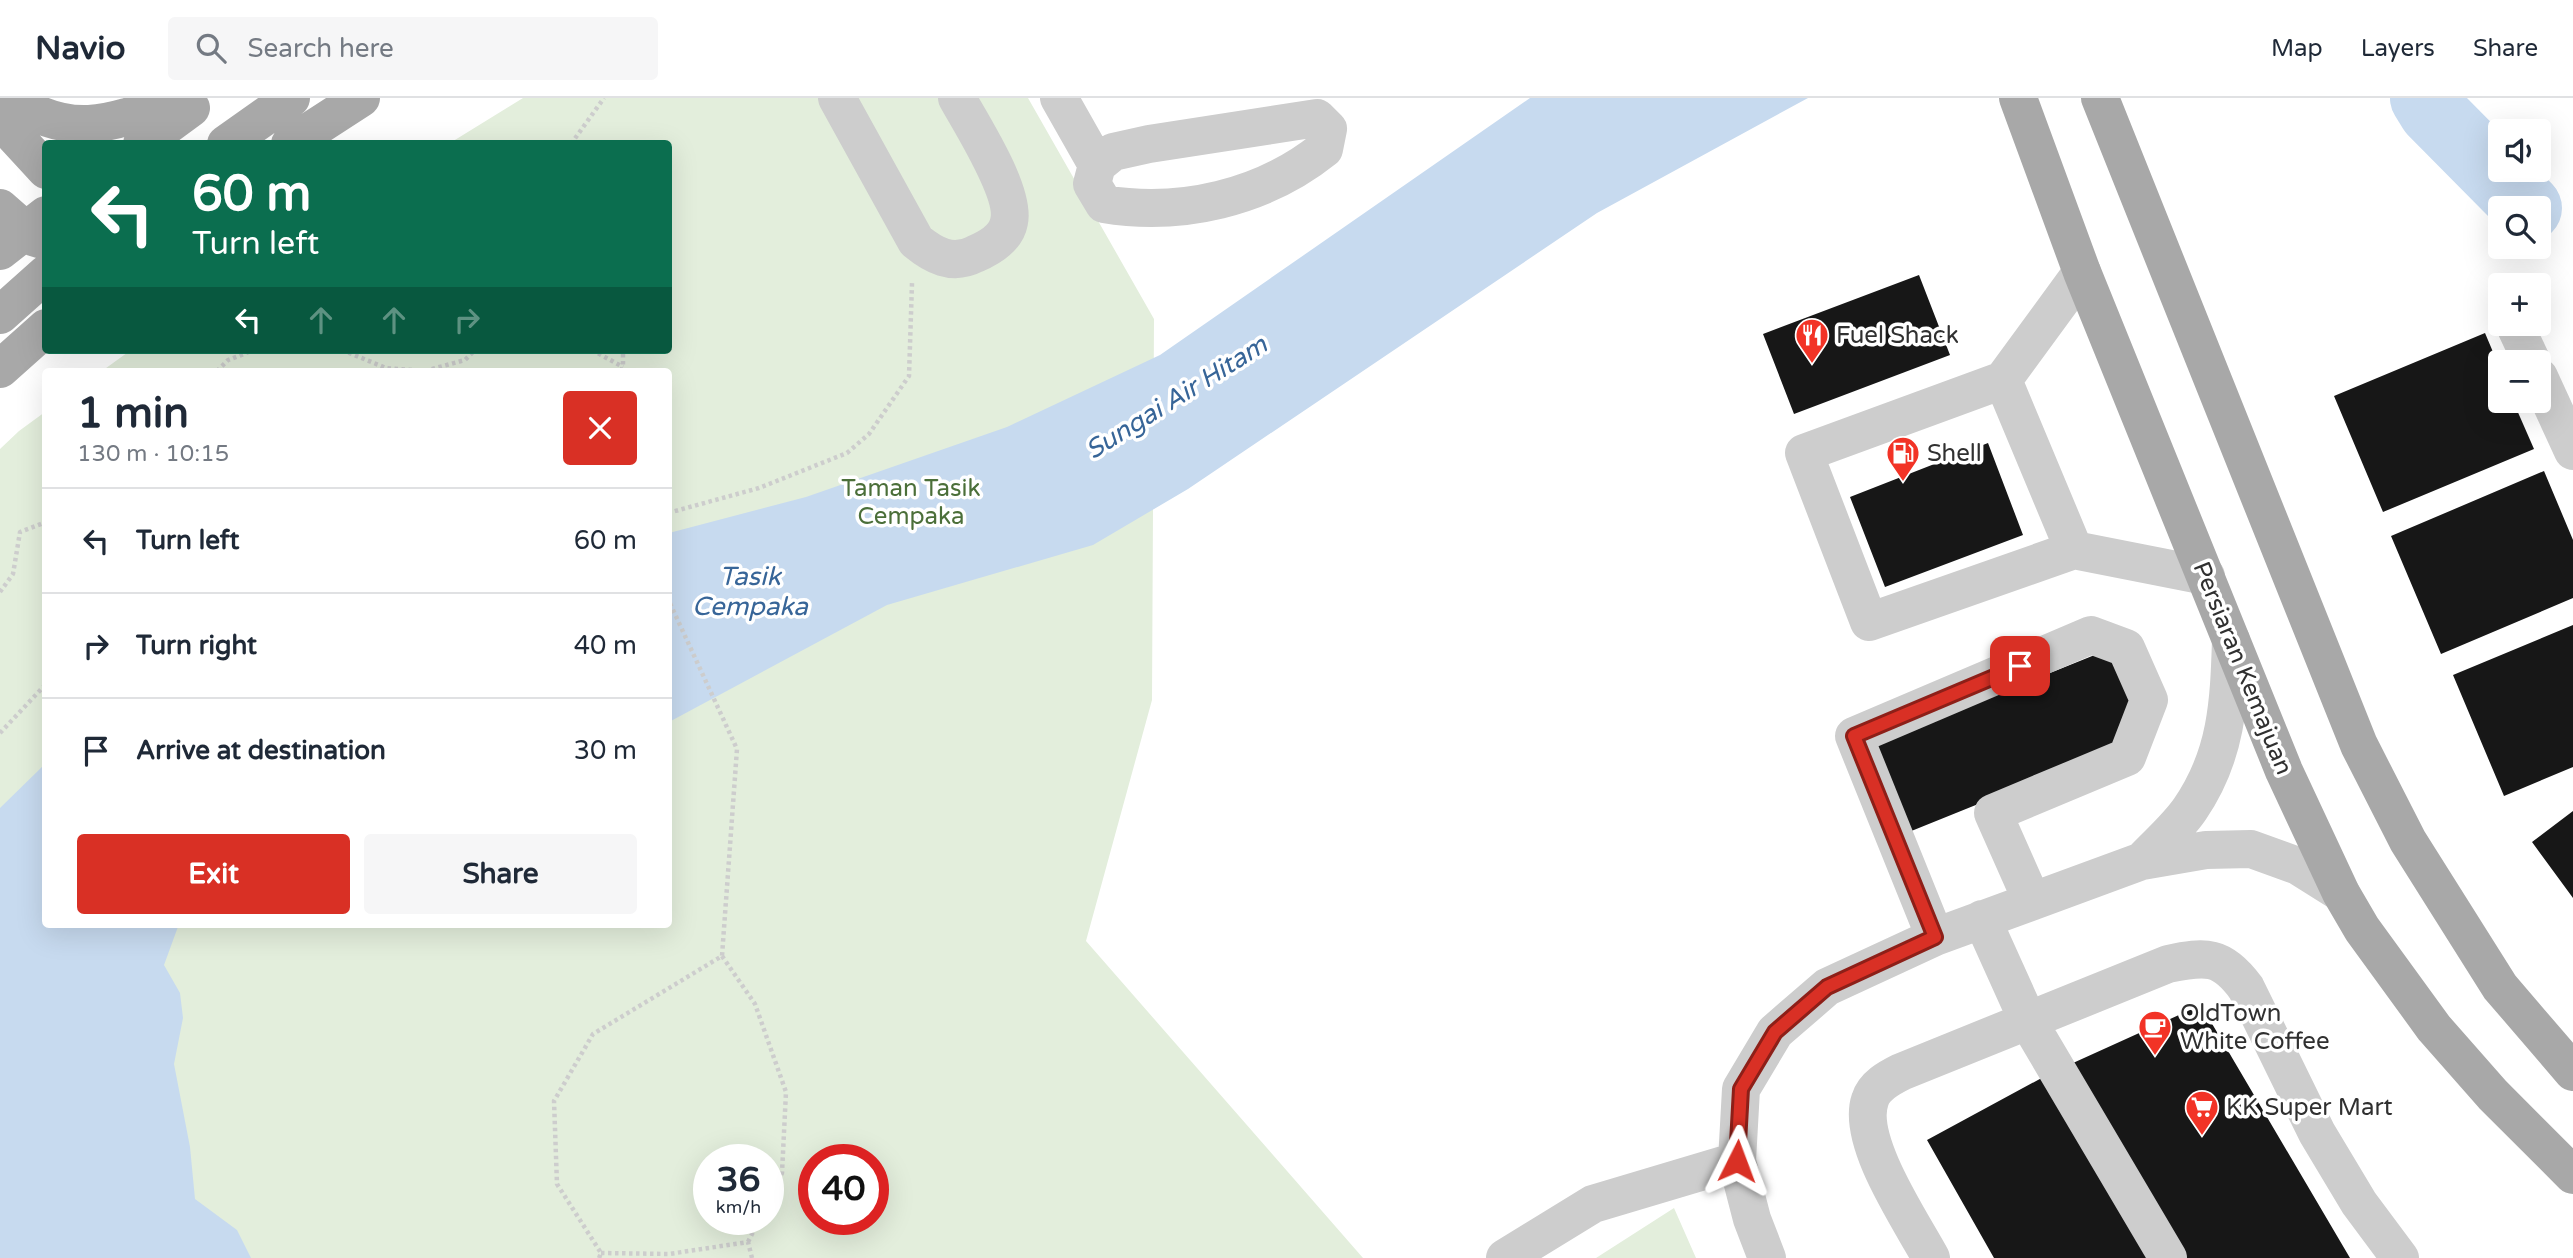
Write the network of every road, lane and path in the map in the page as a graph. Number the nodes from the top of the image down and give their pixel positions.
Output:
1 (10, 98) edge
2 (181, 98) edge
3 (205, 98) edge
4 (290, 98) edge
5 (361, 98) edge
6 (604, 98) edge
7 (837, 98) edge
8 (957, 98) edge
9 (1059, 98) edge
10 (2018, 98) edge
11 (2100, 98) edge
12 (0, 120) edge
13 (147, 140) edge
14 (232, 140) edge
15 (296, 140) edge
16 (574, 140) edge
17 (1097, 165) junction
18 (42, 166) edge
19 (916, 241) junction
20 (2082, 272) junction
21 (42, 278) edge
22 (0, 315) edge
23 (42, 332) edge
24 (244, 354) edge
25 (352, 354) edge
26 (471, 354) edge
27 (598, 354) edge
28 (220, 368) edge
29 (386, 368) edge
30 (435, 368) edge
31 (620, 368) edge
32 (0, 369) edge
33 (2003, 380) junction
34 (2551, 392) edge
35 (2564, 409) edge
36 (2573, 451) edge
37 (672, 512) edge
38 (42, 524) edge
39 (2074, 550) junction
40 (2206, 576) junction
41 (0, 592) edge
42 (672, 608) edge
43 (2231, 640) junction
44 (42, 688) edge
45 (0, 733) edge
46 (2143, 861) junction
47 (2342, 893) junction
48 (2032, 901) junction
49 (1982, 919) junction
50 (1935, 937) junction
51 (722, 956) junction
52 (2028, 1021) junction
53 (2573, 1073) edge
54 (783, 1144) edge
55 (1737, 1161) junction
56 (2573, 1175) edge
57 (752, 1235) edge
58 (748, 1242) junction
59 (600, 1255) edge
60 (751, 1258) edge
61 (1505, 1258) edge
62 (1768, 1258) edge
63 (1931, 1258) edge
64 (2168, 1258) edge
65 (2400, 1258) edge

1 - 2 main road
3 - 13 main road
4 - 14 main road
5 - 15 main road
6 - 16 path
7 - 19 street
8 - 19 street
9 - 17 street
10 - 20 main road, Persiaran Kemajuan
11 - 53 main road
12 - 18 main road
17 - 17 street
19 - 37 path
20 - 33 street
20 - 40 main road, Persiaran Kemajuan
21 - 22 main road
23 - 32 main road
24 - 28 path
25 - 29 path
26 - 30 path
27 - 31 path
33 - 39 street
33 - 39 street
34 - 35 street
35 - 36 street
38 - 41 path
39 - 40 street
40 - 43 main road, Persiaran Kemajuan
42 - 51 path
43 - 46 street
43 - 47 main road, Persiaran Kemajuan
44 - 45 path
46 - 47 street
46 - 48 street
47 - 56 main road, Persiaran Kemajuan
48 - 49 street
48 - 50 street
49 - 50 street
49 - 52 street
50 - 55 street
51 - 54 path
51 - 59 path
52 - 63 street
52 - 64 street
52 - 65 street
55 - 61 street
55 - 62 street
57 - 58 path
58 - 59 path
58 - 60 path

